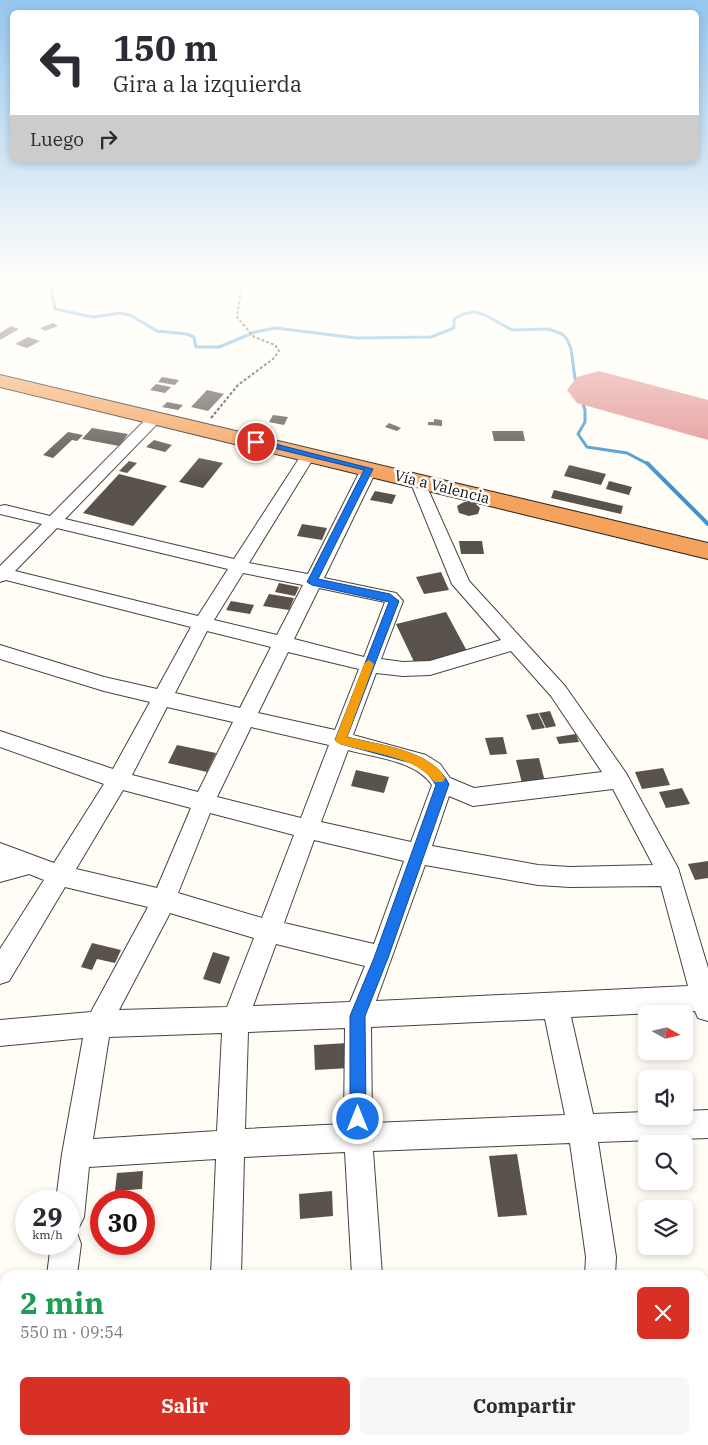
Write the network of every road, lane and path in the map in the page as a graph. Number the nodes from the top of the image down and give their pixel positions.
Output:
1 (275, 346) edge
2 (0, 381) edge
3 (155, 418) junction
4 (203, 429) junction
5 (309, 454) junction
6 (369, 469) junction
7 (418, 481) junction
8 (5, 510) dead end
9 (53, 522) junction
10 (708, 551) edge
11 (238, 566) junction
12 (1, 574) edge
13 (312, 582) junction
14 (202, 624) junction
15 (515, 643) junction
16 (281, 644) junction
17 (0, 652) edge
18 (369, 665) junction
19 (162, 698) junction
20 (246, 717) junction
21 (0, 739) edge
22 (341, 740) junction
23 (619, 779) junction
24 (118, 780) junction
25 (443, 784) junction
26 (204, 802) junction
27 (307, 829) junction
28 (0, 853) edge
29 (418, 854) junction
30 (29, 864) junction
31 (0, 872) edge
32 (58, 875) junction
33 (670, 875) junction
34 (164, 900) junction
35 (268, 931) junction
36 (381, 958) junction
37 (0, 972) edge
38 (706, 1004) edge
39 (555, 1005) junction
40 (358, 1016) junction
41 (235, 1020) junction
42 (98, 1024) junction
43 (0, 1033) edge
44 (708, 1124) edge
45 (582, 1128) junction
46 (358, 1136) junction
47 (231, 1142) junction
48 (76, 1154) junction
49 (72, 1190) edge
50 (65, 1255) edge
51 (63, 1270) edge
52 (226, 1270) edge
53 (366, 1270) edge
54 (600, 1270) edge

1 - 4 path
2 - 3 highway, Vía a Valencia
3 - 4 highway, Vía a Valencia
3 - 9 street
4 - 5 highway, Vía a Valencia
5 - 6 highway, Vía a Valencia
5 - 11 street
6 - 7 highway, Vía a Valencia
6 - 13 street
7 - 10 highway, Vía a Valencia
7 - 15 street
8 - 9 street
9 - 11 street
9 - 12 street
11 - 13 street
11 - 14 street
12 - 14 street
13 - 16 street
13 - 18 street
14 - 16 street
14 - 19 street
15 - 18 street
15 - 23 street
16 - 18 street
16 - 20 street
17 - 19 street
18 - 22 street
19 - 20 street
19 - 24 street
20 - 22 street
20 - 26 street
21 - 24 street
22 - 25 street
22 - 27 street
23 - 25 street
23 - 33 street
24 - 26 street
24 - 32 street
25 - 29 street
26 - 27 street
26 - 34 street
27 - 29 street
27 - 35 street
28 - 30 street
29 - 33 street
29 - 36 street
30 - 31 street
30 - 32 street
32 - 34 street
32 - 37 street
33 - 38 street
34 - 35 street
34 - 42 street
35 - 36 street
35 - 41 street
36 - 40 street
38 - 39 street
39 - 40 street
39 - 45 street
40 - 41 street
40 - 46 street
41 - 42 street
41 - 47 street
42 - 43 street
42 - 48 street
44 - 45 street
45 - 46 street
45 - 54 street
46 - 47 street
46 - 53 street
47 - 48 street
47 - 52 street
48 - 49 street
50 - 51 street

